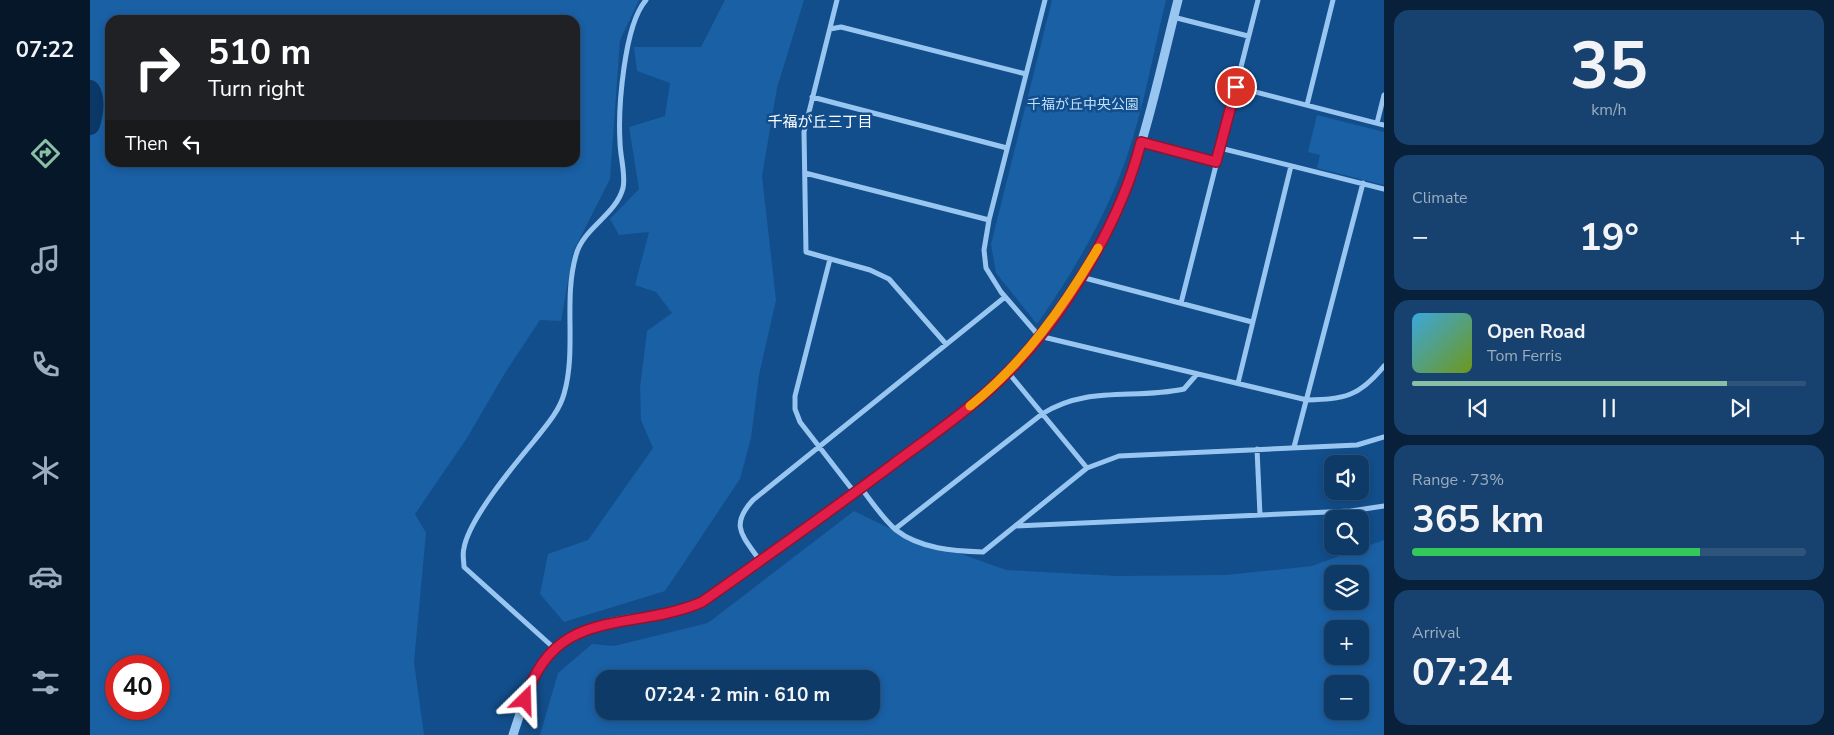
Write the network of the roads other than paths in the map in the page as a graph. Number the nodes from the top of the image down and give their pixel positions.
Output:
1 (646, 0) edge
2 (837, 0) edge
3 (1043, 0) edge
4 (1178, 0) edge
5 (1258, 0) edge
6 (1334, 0) edge
7 (1173, 17) junction
8 (830, 29) junction
9 (1248, 36) junction
10 (1026, 74) junction
11 (1236, 87) junction
12 (1384, 95) edge
13 (812, 97) junction
14 (1307, 105) junction
15 (1377, 123) junction
16 (1384, 125) edge
17 (1141, 142) junction
18 (1007, 148) junction
19 (1220, 148) junction
20 (1216, 162) junction
21 (1291, 166) junction
22 (805, 173) junction
23 (1363, 183) junction
24 (1384, 188) edge
25 (989, 220) junction
26 (830, 258) junction
27 (1081, 277) junction
28 (1005, 297) junction
29 (1181, 303) junction
30 (1252, 322) junction
31 (1039, 336) junction
32 (946, 344) junction
33 (1384, 366) edge
34 (1008, 371) junction
35 (1197, 374) junction
36 (1238, 383) junction
37 (1307, 400) junction
38 (1042, 414) junction
39 (1384, 438) edge
40 (819, 446) junction
41 (1294, 447) junction
42 (1257, 449) junction
43 (1087, 468) junction
44 (858, 490) junction
45 (1384, 506) edge
46 (1260, 515) junction
47 (1014, 526) junction
48 (894, 529) junction
49 (760, 562) junction
50 (554, 648) junction
51 (514, 735) edge

1 - 50 street
2 - 8 street
3 - 10 street
4 - 7 street
5 - 9 street
6 - 14 street
7 - 9 street
7 - 17 street
8 - 10 street
8 - 13 street
9 - 11 street
10 - 18 street
11 - 14 street
11 - 19 street
12 - 15 street
13 - 18 street
13 - 22 street
14 - 15 street
15 - 16 street
17 - 20 street
17 - 27 street
18 - 25 street
19 - 20 street
19 - 21 street
20 - 29 street
21 - 23 street
21 - 30 street
22 - 25 street
22 - 26 street
23 - 24 street
23 - 37 street
25 - 28 street
26 - 32 street
26 - 40 street
27 - 29 street
27 - 31 street
28 - 31 street
28 - 32 street
29 - 30 street
30 - 36 street
31 - 34 street
31 - 35 street
32 - 40 street
33 - 37 street
34 - 38 street
34 - 44 street
35 - 36 street
35 - 38 street
36 - 37 street
37 - 41 street
38 - 43 street
38 - 48 street
39 - 41 street
40 - 44 street
40 - 49 street
41 - 42 street
42 - 43 street
42 - 46 street
43 - 47 street
44 - 48 street
44 - 49 street
45 - 46 street
46 - 47 street
47 - 48 street
49 - 50 street
50 - 51 street

